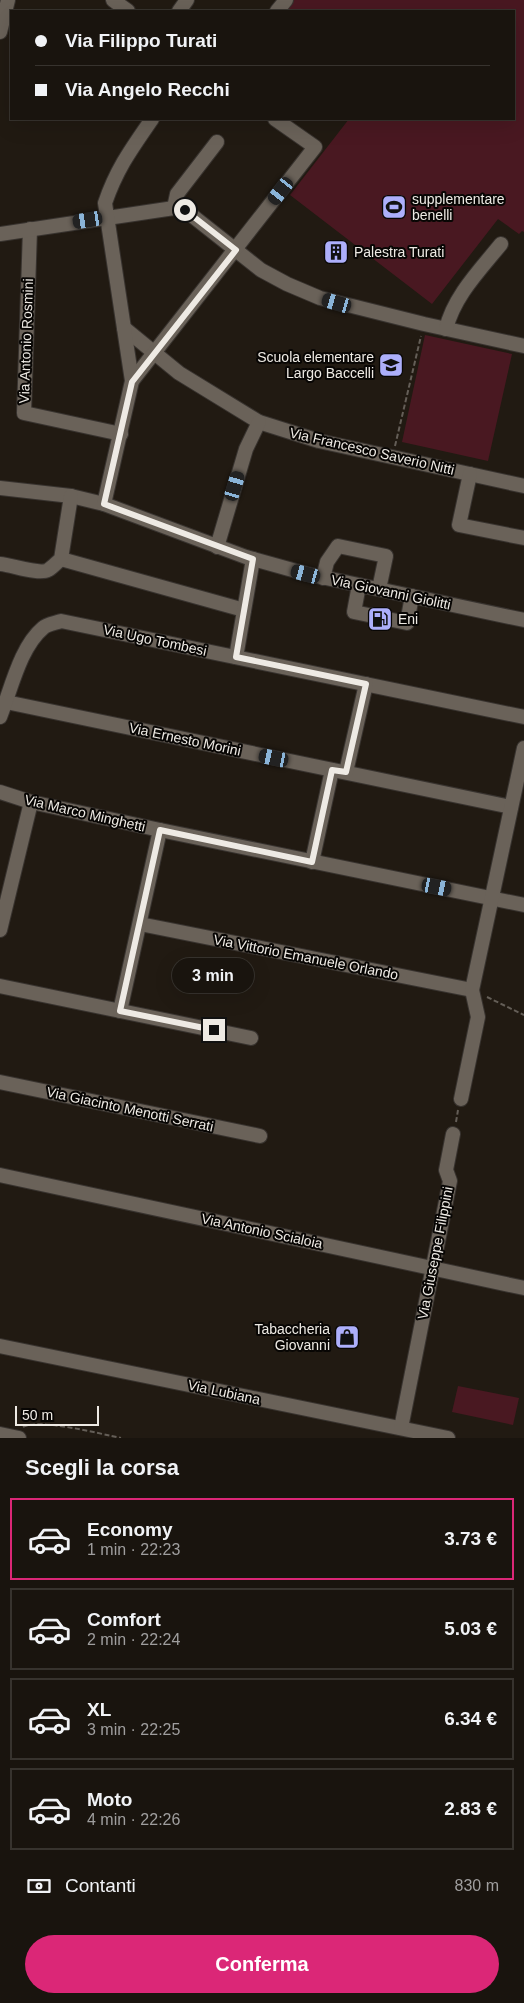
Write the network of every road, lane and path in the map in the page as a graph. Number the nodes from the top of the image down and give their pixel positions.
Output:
1 (8, 0) edge
2 (113, 0) edge
3 (127, 10) edge
4 (0, 32) edge
5 (151, 120) edge
6 (276, 120) edge
7 (217, 142) dead end
8 (174, 208) junction
9 (108, 217) junction
10 (30, 230) junction
11 (0, 234) edge
12 (501, 244) dead end
13 (236, 250) junction
14 (424, 324) junction
15 (124, 328) junction
16 (446, 329) junction
17 (524, 346) edge
18 (153, 353) junction
19 (132, 382) junction
20 (259, 422) junction
21 (120, 434) junction
22 (392, 458) junction
23 (470, 474) junction
24 (524, 486) edge
25 (0, 488) edge
26 (71, 496) junction
27 (104, 504) junction
28 (524, 538) edge
29 (217, 546) junction
30 (61, 559) junction
31 (253, 559) junction
32 (0, 564) edge
33 (323, 578) junction
34 (359, 585) junction
35 (379, 589) junction
36 (412, 596) junction
37 (244, 610) junction
38 (524, 620) edge
39 (236, 657) junction
40 (366, 684) junction
41 (6, 702) junction
42 (0, 717) edge
43 (524, 717) edge
44 (524, 748) edge
45 (332, 770) junction
46 (346, 772) junction
47 (0, 792) edge
48 (31, 802) junction
49 (511, 807) junction
50 (160, 830) junction
51 (312, 862) junction
52 (491, 898) junction
53 (3, 903) edge
54 (524, 905) edge
55 (140, 924) junction
56 (0, 930) edge
57 (0, 986) edge
58 (472, 990) junction
59 (120, 1011) junction
60 (524, 1015) edge
61 (251, 1038) dead end
62 (0, 1082) edge
63 (461, 1099) joint
64 (453, 1134) joint
65 (260, 1136) dead end
66 (0, 1175) edge
67 (433, 1268) junction
68 (524, 1288) edge
69 (0, 1346) edge
70 (401, 1428) junction
71 (10, 1436) edge
72 (119, 1438) edge
73 (448, 1438) edge

1 - 4 street
2 - 3 street
5 - 9 street
6 - 13 street
7 - 8 street
8 - 9 street
8 - 13 street
9 - 10 street
9 - 15 street
10 - 11 street
10 - 21 street, Via Antonio Rosmini
12 - 16 street
13 - 14 street
13 - 18 street
14 - 16 street
14 - 22 path
15 - 18 street, Via Francesco Saverio Nitti
15 - 19 street
16 - 17 street
18 - 19 street
18 - 20 street, Via Francesco Saverio Nitti
19 - 21 street
20 - 22 street, Via Francesco Saverio Nitti
20 - 29 street
21 - 27 street
22 - 23 street, Via Francesco Saverio Nitti
23 - 24 street, Via Francesco Saverio Nitti
23 - 28 street
25 - 26 street, Via Giovanni Giolitti
26 - 27 street, Via Giovanni Giolitti
26 - 30 street
27 - 29 street, Via Giovanni Giolitti
29 - 31 street, Via Giovanni Giolitti
30 - 32 street
30 - 37 street
31 - 33 street, Via Giovanni Giolitti
31 - 37 street
33 - 34 street, Via Giovanni Giolitti
33 - 35 street
34 - 35 street, Via Giovanni Giolitti
34 - 36 street
35 - 36 street, Via Giovanni Giolitti
36 - 38 street, Via Giovanni Giolitti
37 - 39 street
39 - 40 street, Via Ugo Tombesi
39 - 41 street, Via Ugo Tombesi
40 - 43 street, Via Ugo Tombesi
40 - 46 street
41 - 42 street, Via Ugo Tombesi
41 - 45 street, Via Ernesto Morini
44 - 49 street
45 - 46 street, Via Ernesto Morini
45 - 51 street
46 - 49 street, Via Ernesto Morini
47 - 48 street, Via Marco Minghetti
48 - 50 street, Via Marco Minghetti
48 - 53 street
49 - 52 street
50 - 51 street, Via Marco Minghetti
50 - 55 street
51 - 52 street, Via Marco Minghetti
52 - 54 street, Via Marco Minghetti
52 - 58 street
53 - 56 street
55 - 58 street, Via Vittorio Emanuele Orlando
55 - 59 street
57 - 59 street
58 - 60 path
58 - 63 street
59 - 61 street
62 - 65 street, Via Giacinto Menotti Serrati
63 - 64 path
64 - 67 street, Via Giuseppe Filippini
66 - 67 street, Via Antonio Scialoia
67 - 68 street, Via Antonio Scialoia
67 - 70 street, Via Giuseppe Filippini
69 - 70 street, Via Lubiana
70 - 73 street, Via Lubiana
71 - 72 path

